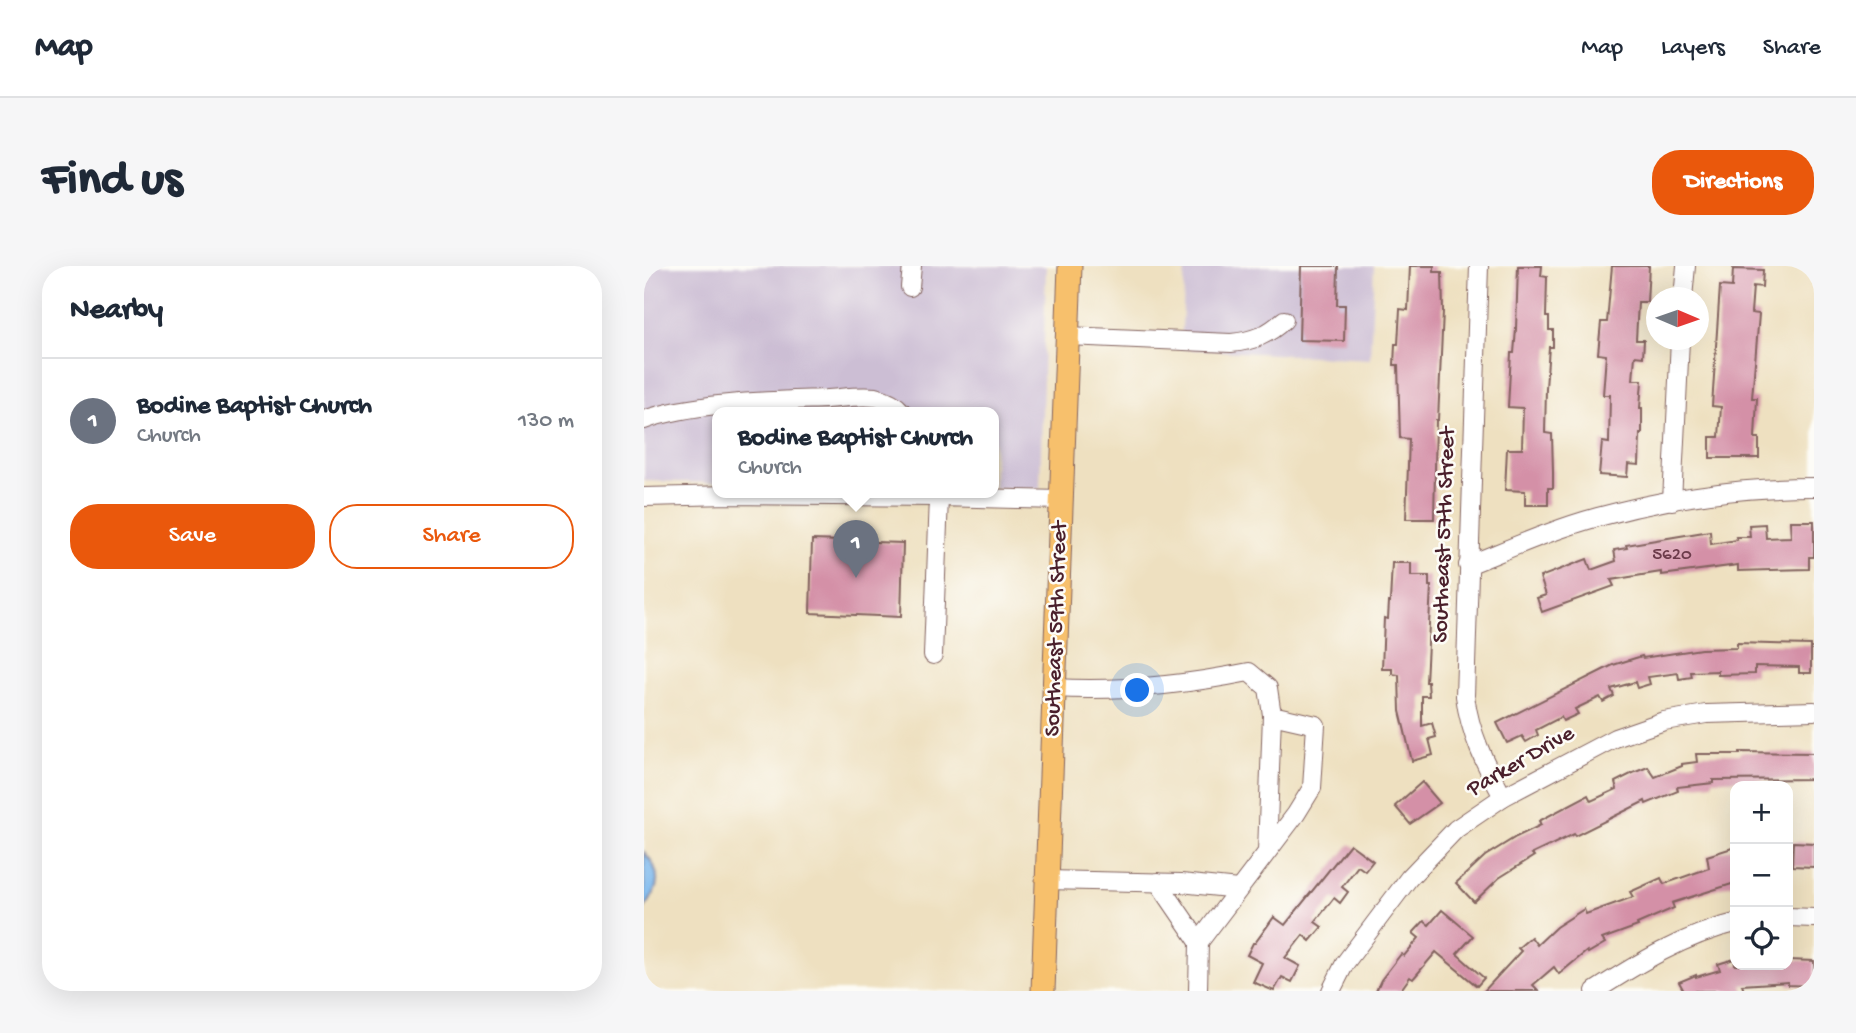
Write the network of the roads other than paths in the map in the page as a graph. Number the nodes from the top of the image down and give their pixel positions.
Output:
1 (912, 266) edge
2 (1070, 266) edge
3 (1479, 266) edge
4 (1686, 266) edge
5 (911, 287) dead end
6 (1684, 287) edge
7 (1284, 320) dead end
8 (1068, 336) junction
9 (1680, 350) edge
10 (722, 407) edge
11 (898, 407) edge
12 (712, 408) edge
13 (644, 420) edge
14 (1814, 487) edge
15 (712, 496) edge
16 (644, 497) edge
17 (999, 497) edge
18 (938, 498) edge
19 (1061, 500) junction
20 (1672, 501) junction
21 (1468, 565) junction
22 (933, 655) dead end
23 (1054, 688) junction
24 (1814, 711) edge
25 (1272, 715) junction
26 (1503, 797) junction
27 (1267, 852) junction
28 (1047, 880) junction
29 (1158, 882) junction
30 (1238, 889) junction
31 (1793, 918) edge
32 (1814, 918) edge
33 (1730, 925) edge
34 (1199, 942) junction
35 (1043, 991) edge
36 (1198, 991) edge
37 (1331, 991) edge
38 (1594, 991) edge

1 - 5 street
2 - 8 main road, Southeast 59th Street
3 - 21 street, Southeast 57th Street
4 - 6 street
7 - 8 street
8 - 19 main road, Southeast 59th Street
9 - 20 street
10 - 11 street
12 - 13 street
14 - 20 street
15 - 16 street
17 - 19 street
18 - 22 street
19 - 23 main road, Southeast 59th Street
20 - 21 street
21 - 26 street, Southeast 57th Street
23 - 25 street
23 - 28 main road, Southeast 59th Street
24 - 26 street, Parker Drive
25 - 27 street
25 - 27 street
26 - 37 street, Parker Drive
27 - 30 street
28 - 29 street
28 - 35 main road, Southeast 59th Street
29 - 30 street
29 - 34 street
30 - 34 street
31 - 32 street
33 - 38 street
34 - 36 street

